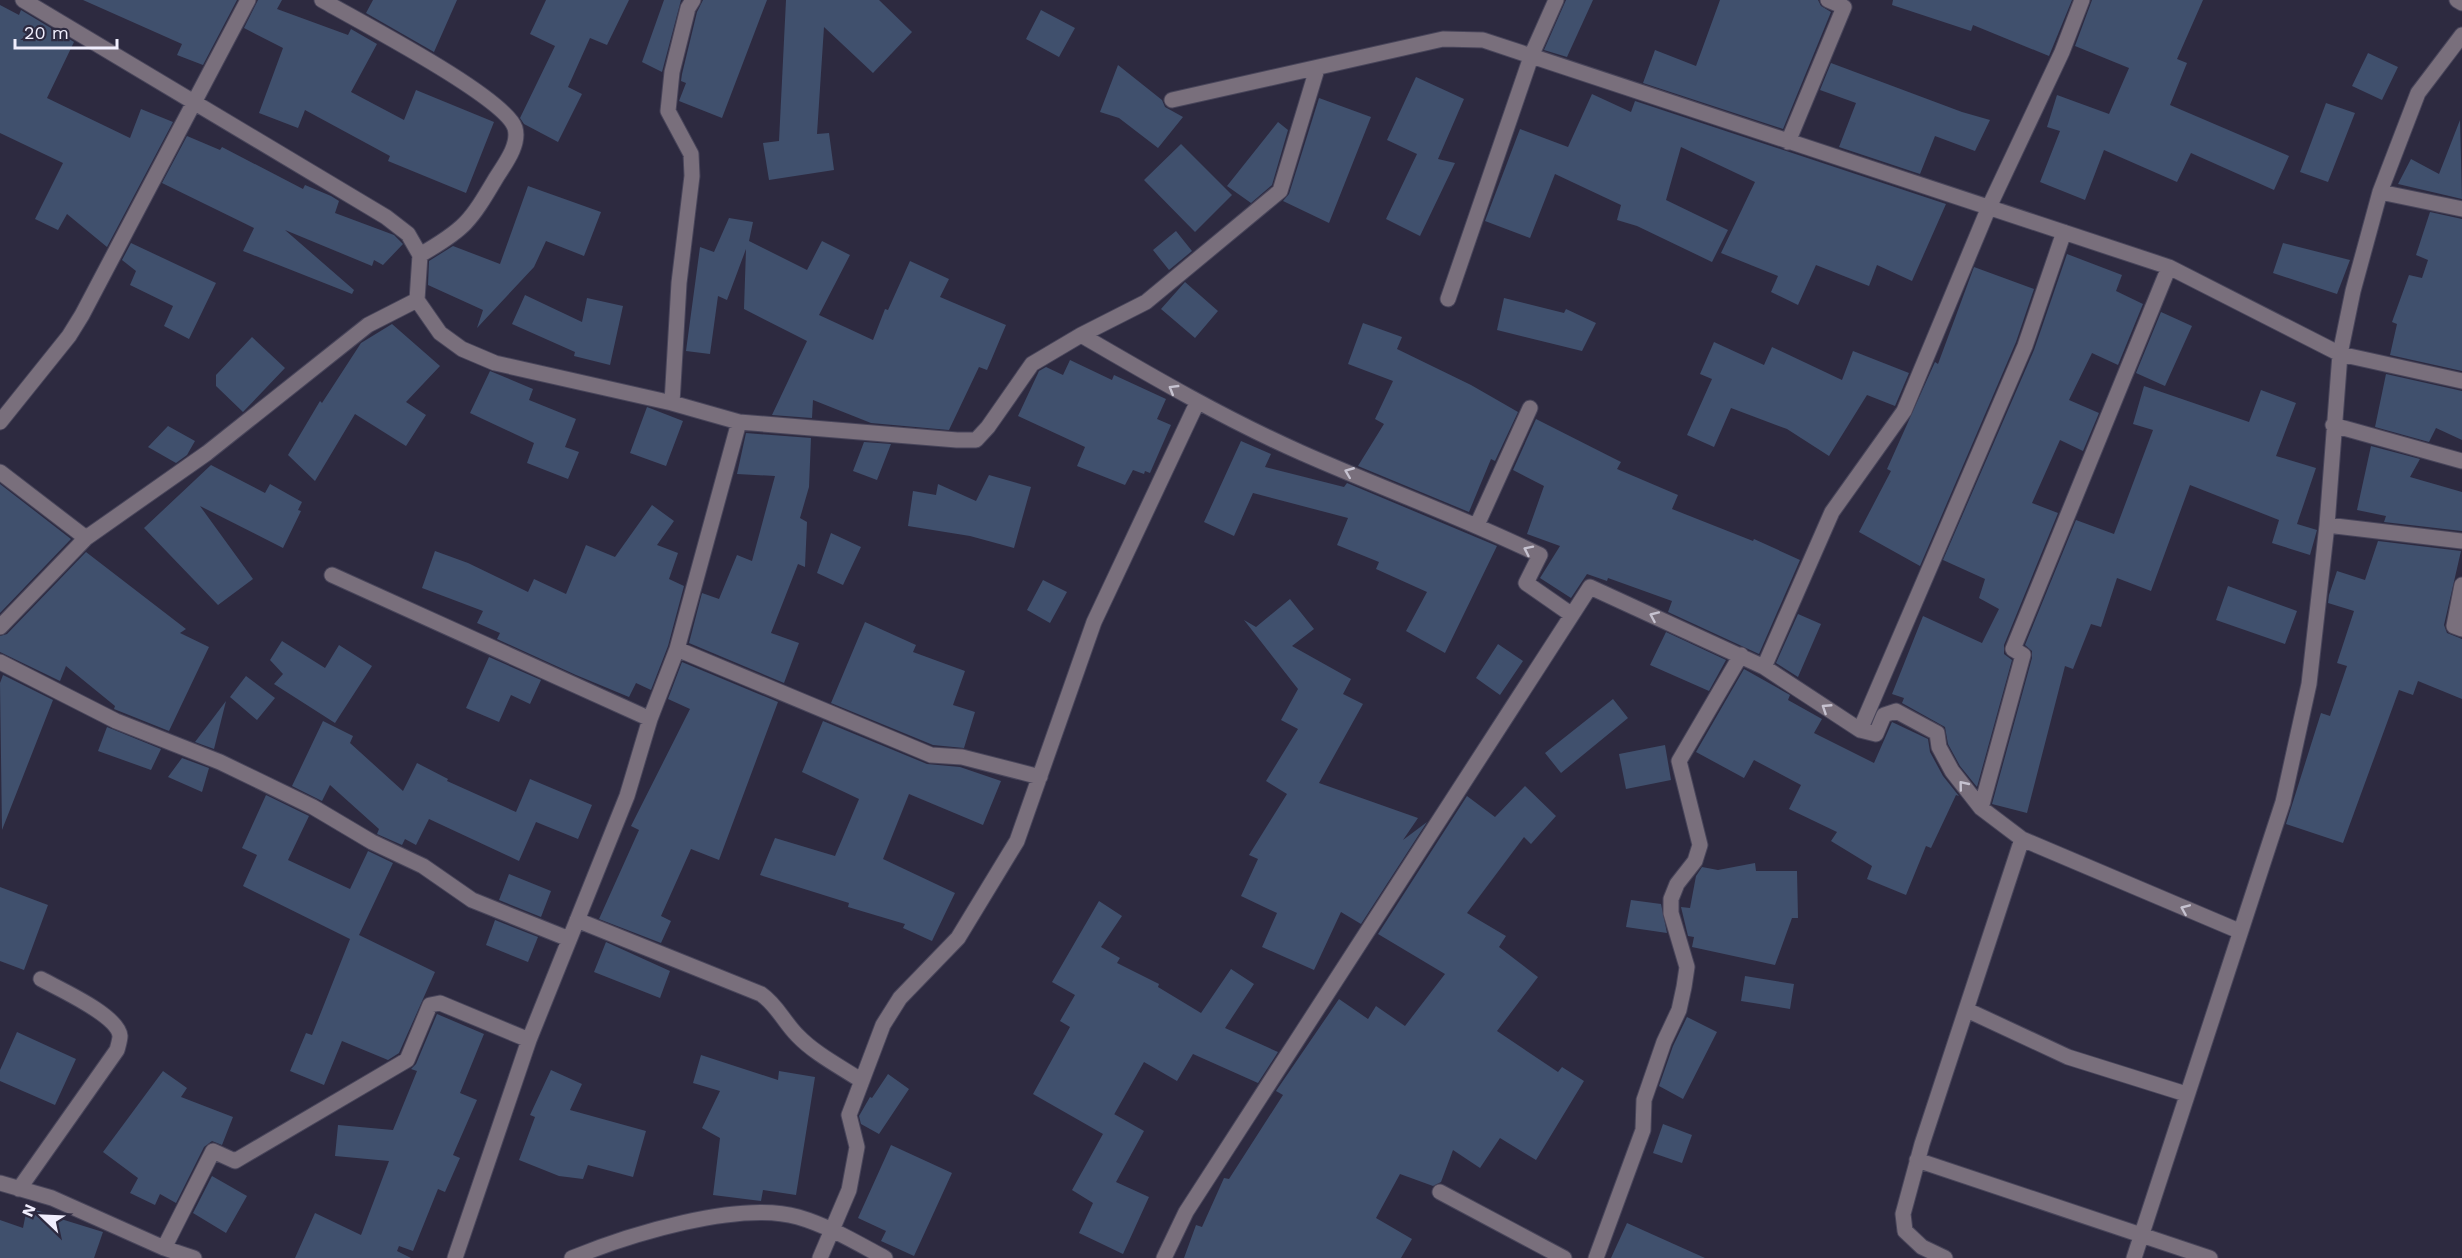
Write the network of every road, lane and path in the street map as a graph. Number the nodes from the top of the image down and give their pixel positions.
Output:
1 (23, 0) edge
2 (248, 0) edge
3 (322, 0) edge
4 (693, 0) edge
5 (1556, 0) edge
6 (1828, 0) edge
7 (2082, 0) edge
8 (2457, 0) edge
9 (2462, 3) edge
10 (2462, 35) edge
11 (1532, 54) junction
12 (1317, 69) junction
13 (1172, 100) dead end
14 (194, 102) junction
15 (1788, 142) junction
16 (2380, 192) junction
17 (1989, 207) junction
18 (2462, 209) edge
19 (2064, 232) junction
20 (420, 255) junction
21 (2169, 267) junction
22 (1448, 299) dead end
23 (417, 300) junction
24 (1081, 334) junction
25 (2340, 354) junction
26 (2462, 381) edge
27 (672, 403) junction
28 (1197, 403) junction
29 (1530, 408) dead end
30 (0, 422) edge
31 (739, 422) junction
32 (2333, 425) junction
33 (2462, 461) edge
34 (0, 472) edge
35 (1477, 525) junction
36 (2327, 525) junction
37 (86, 538) junction
38 (2462, 541) edge
39 (332, 575) dead end
40 (2462, 585) edge
41 (1572, 615) junction
42 (0, 627) edge
43 (2462, 629) edge
44 (677, 649) junction
45 (1741, 655) junction
46 (0, 662) edge
47 (1764, 666) junction
48 (650, 719) junction
49 (1860, 730) junction
50 (1040, 777) junction
51 (1981, 808) junction
52 (2022, 839) junction
53 (577, 920) junction
54 (2239, 931) junction
55 (569, 939) junction
56 (41, 979) dead end
57 (1967, 1010) junction
58 (529, 1040) junction
59 (862, 1081) junction
60 (2186, 1094) junction
61 (1917, 1160) junction
62 (0, 1183) edge
63 (19, 1189) junction
64 (1440, 1192) dead end
65 (831, 1229) junction
66 (2143, 1236) junction
67 (164, 1248) junction
68 (194, 1258) edge
69 (455, 1258) edge
70 (572, 1258) edge
71 (820, 1258) edge
72 (885, 1258) edge
73 (1164, 1258) edge
74 (1564, 1258) edge
75 (1596, 1258) edge
76 (1945, 1258) edge
77 (2134, 1258) edge
78 (2210, 1258) edge

1 - 14 street
2 - 14 street
3 - 20 street
4 - 27 street
5 - 11 street
6 - 15 street
7 - 17 street
8 - 9 street
10 - 16 street
11 - 12 street
11 - 15 street
11 - 22 street
12 - 13 street
12 - 24 street
14 - 20 street
14 - 30 street
15 - 17 street
16 - 18 street
16 - 25 street
17 - 19 street
17 - 47 street
19 - 21 street
19 - 49 street
20 - 23 street
21 - 25 street
21 - 51 street
23 - 27 street
23 - 37 street
28 -> 24 street
24 - 31 street
25 - 26 street
25 - 32 street
27 - 31 street
35 -> 28 street
28 - 50 street
29 - 35 street
31 - 44 street
32 - 33 street
32 - 36 street
34 - 37 street
41 -> 35 street
36 - 38 street
36 - 54 street
37 - 42 street
39 - 48 street
40 - 43 street
45 -> 41 street
41 - 73 street
44 - 48 street
44 - 50 street
45 - 47 street
45 - 75 street
46 - 55 street
49 -> 47 street
48 - 53 street
51 -> 49 street
50 - 59 street
51 - 52 street
54 -> 52 street
52 - 57 street
53 - 55 street
53 - 59 street
54 - 60 street
55 - 58 street
56 - 63 street
57 - 60 street
57 - 61 street
58 - 67 street
58 - 69 street
59 - 65 street
60 - 66 street
61 - 66 street
61 - 76 street
62 - 63 street
63 - 67 street
64 - 74 street
65 - 70 street
65 - 71 street
65 - 72 street
66 - 77 street
66 - 78 street
67 - 68 street

